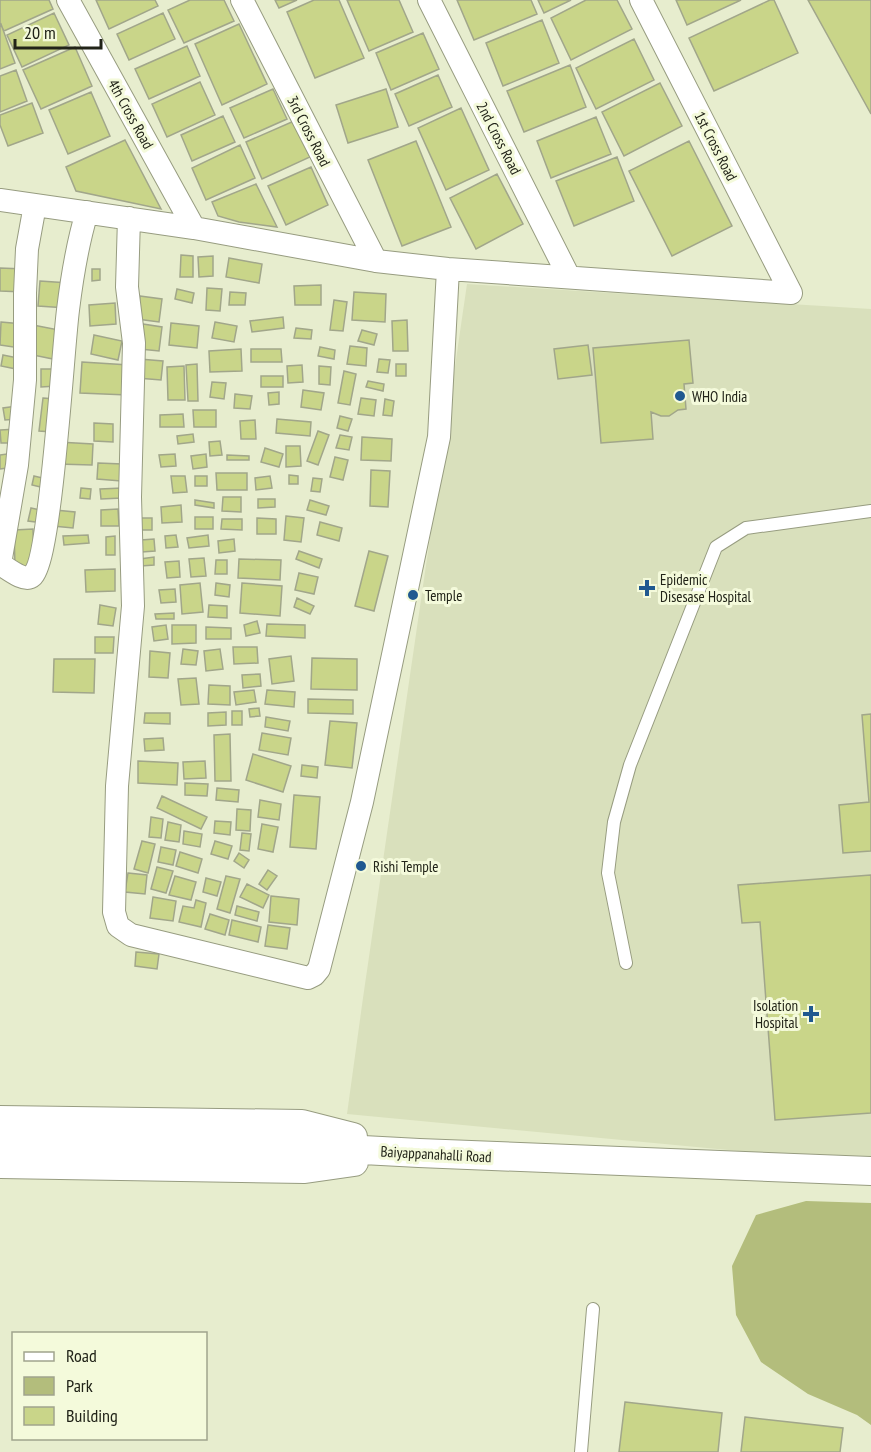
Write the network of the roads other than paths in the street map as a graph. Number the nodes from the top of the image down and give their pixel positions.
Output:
1 (68, 0) edge
2 (242, 0) edge
3 (429, 0) edge
4 (641, 0) edge
5 (0, 200) edge
6 (35, 205) junction
7 (87, 212) junction
8 (129, 218) junction
9 (194, 228) junction
10 (376, 261) junction
11 (448, 269) junction
12 (569, 277) junction
13 (871, 511) edge
14 (0, 564) edge
15 (626, 963) dead end
16 (0, 1120) edge
17 (0, 1143) edge
18 (419, 1154) junction
19 (0, 1164) edge
20 (871, 1171) edge
21 (593, 1309) dead end
22 (581, 1452) edge

1 - 9 street, 4th Cross Road
2 - 10 street, 3rd Cross Road
3 - 12 street, 2nd Cross Road
4 - 12 street, 1st Cross Road
5 - 6 street
6 - 7 street
6 - 14 street
7 - 8 street
7 - 14 street
8 - 9 street
8 - 11 street
9 - 10 street
10 - 11 street
11 - 12 street
13 - 15 lane
16 - 18 street
17 - 18 street, Baiyappanahalli Road
18 - 19 street
18 - 20 street, Baiyappanahalli Road
21 - 22 lane

